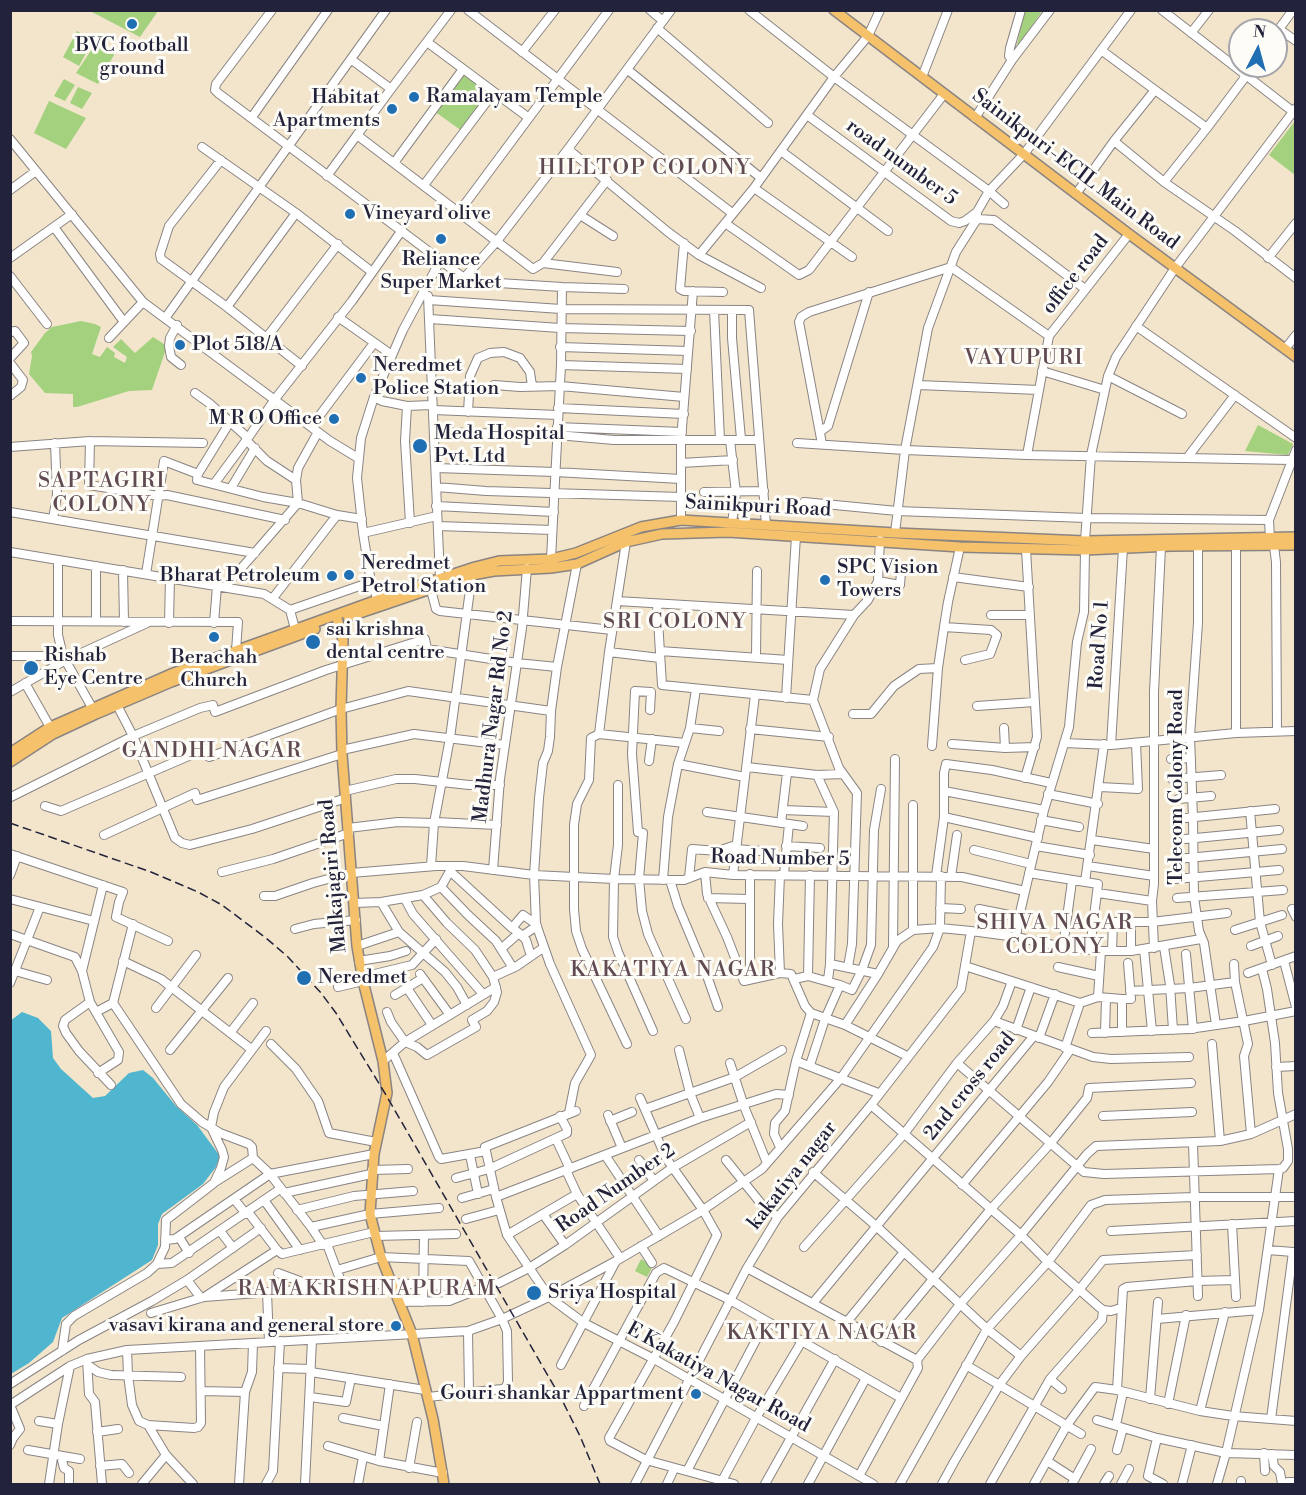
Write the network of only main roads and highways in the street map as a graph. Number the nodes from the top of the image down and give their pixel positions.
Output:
1 (834, 10) edge
2 (1296, 357) edge
3 (1000, 537) junction
4 (1296, 537) edge
5 (1272, 542) junction
6 (614, 543) junction
7 (1085, 545) junction
8 (1296, 545) edge
9 (999, 548) junction
10 (334, 619) junction
11 (94, 711) junction
12 (10, 753) edge
13 (10, 762) edge
14 (444, 1485) edge

1 - 2 main road, Sainikpuri-ECIL Main Road
3 - 6 main road, Sainikpuri Road
3 - 7 main road, Sainikpuri Road
3 - 9 main road
4 - 5 main road, Sainikpuri Road
5 - 7 main road, Sainikpuri Road
5 - 7 main road, Sainikpuri Road
5 - 8 main road, Sainikpuri Road
6 - 9 main road, Sainikpuri Road
6 - 10 main road, Sainikpuri Road
6 - 10 main road, Sainikpuri Road
7 - 9 main road, Sainikpuri Road
10 - 11 main road, Sainikpuri Road
10 - 11 main road, Sainikpuri Road
10 - 14 main road, Malkajagiri Road
11 - 12 main road, Sainikpuri Road
11 - 13 main road, Sainikpuri Road

